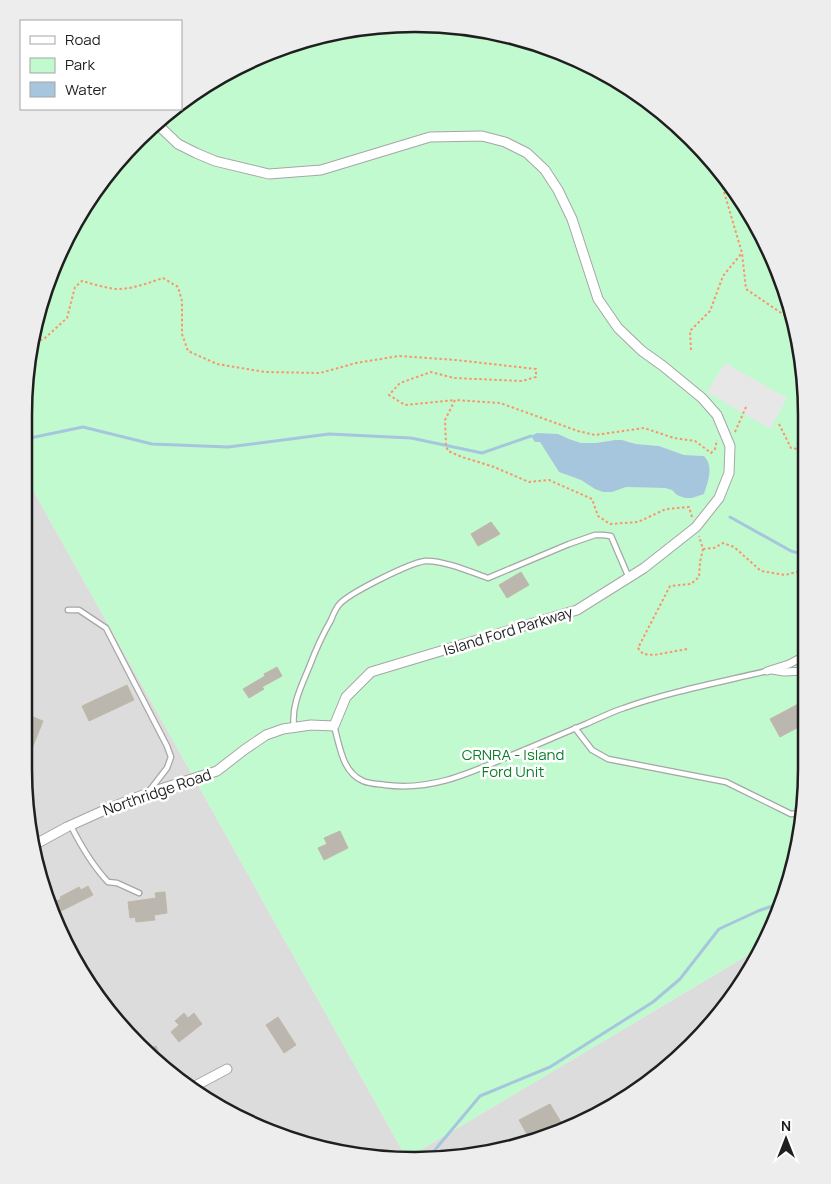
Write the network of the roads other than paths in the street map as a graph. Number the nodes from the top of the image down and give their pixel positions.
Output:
1 (162, 129) edge
2 (629, 578) junction
3 (68, 610) dead end
4 (798, 659) edge
5 (770, 671) junction
6 (798, 671) edge
7 (334, 726) junction
8 (294, 728) junction
9 (576, 728) junction
10 (148, 793) junction
11 (796, 814) edge
12 (71, 826) junction
13 (40, 842) edge
14 (139, 893) dead end
15 (227, 1069) dead end
16 (199, 1084) edge

1 - 2 street, Island Ford Parkway
2 - 7 street, Island Ford Parkway
2 - 8 lane
3 - 10 lane
4 - 5 street
5 - 6 street
5 - 9 lane
7 - 8 street, Northridge Road
7 - 9 lane
8 - 10 street, Northridge Road
9 - 11 lane
10 - 12 street, Northridge Road
12 - 13 street, Northridge Road
12 - 14 lane
15 - 16 street

